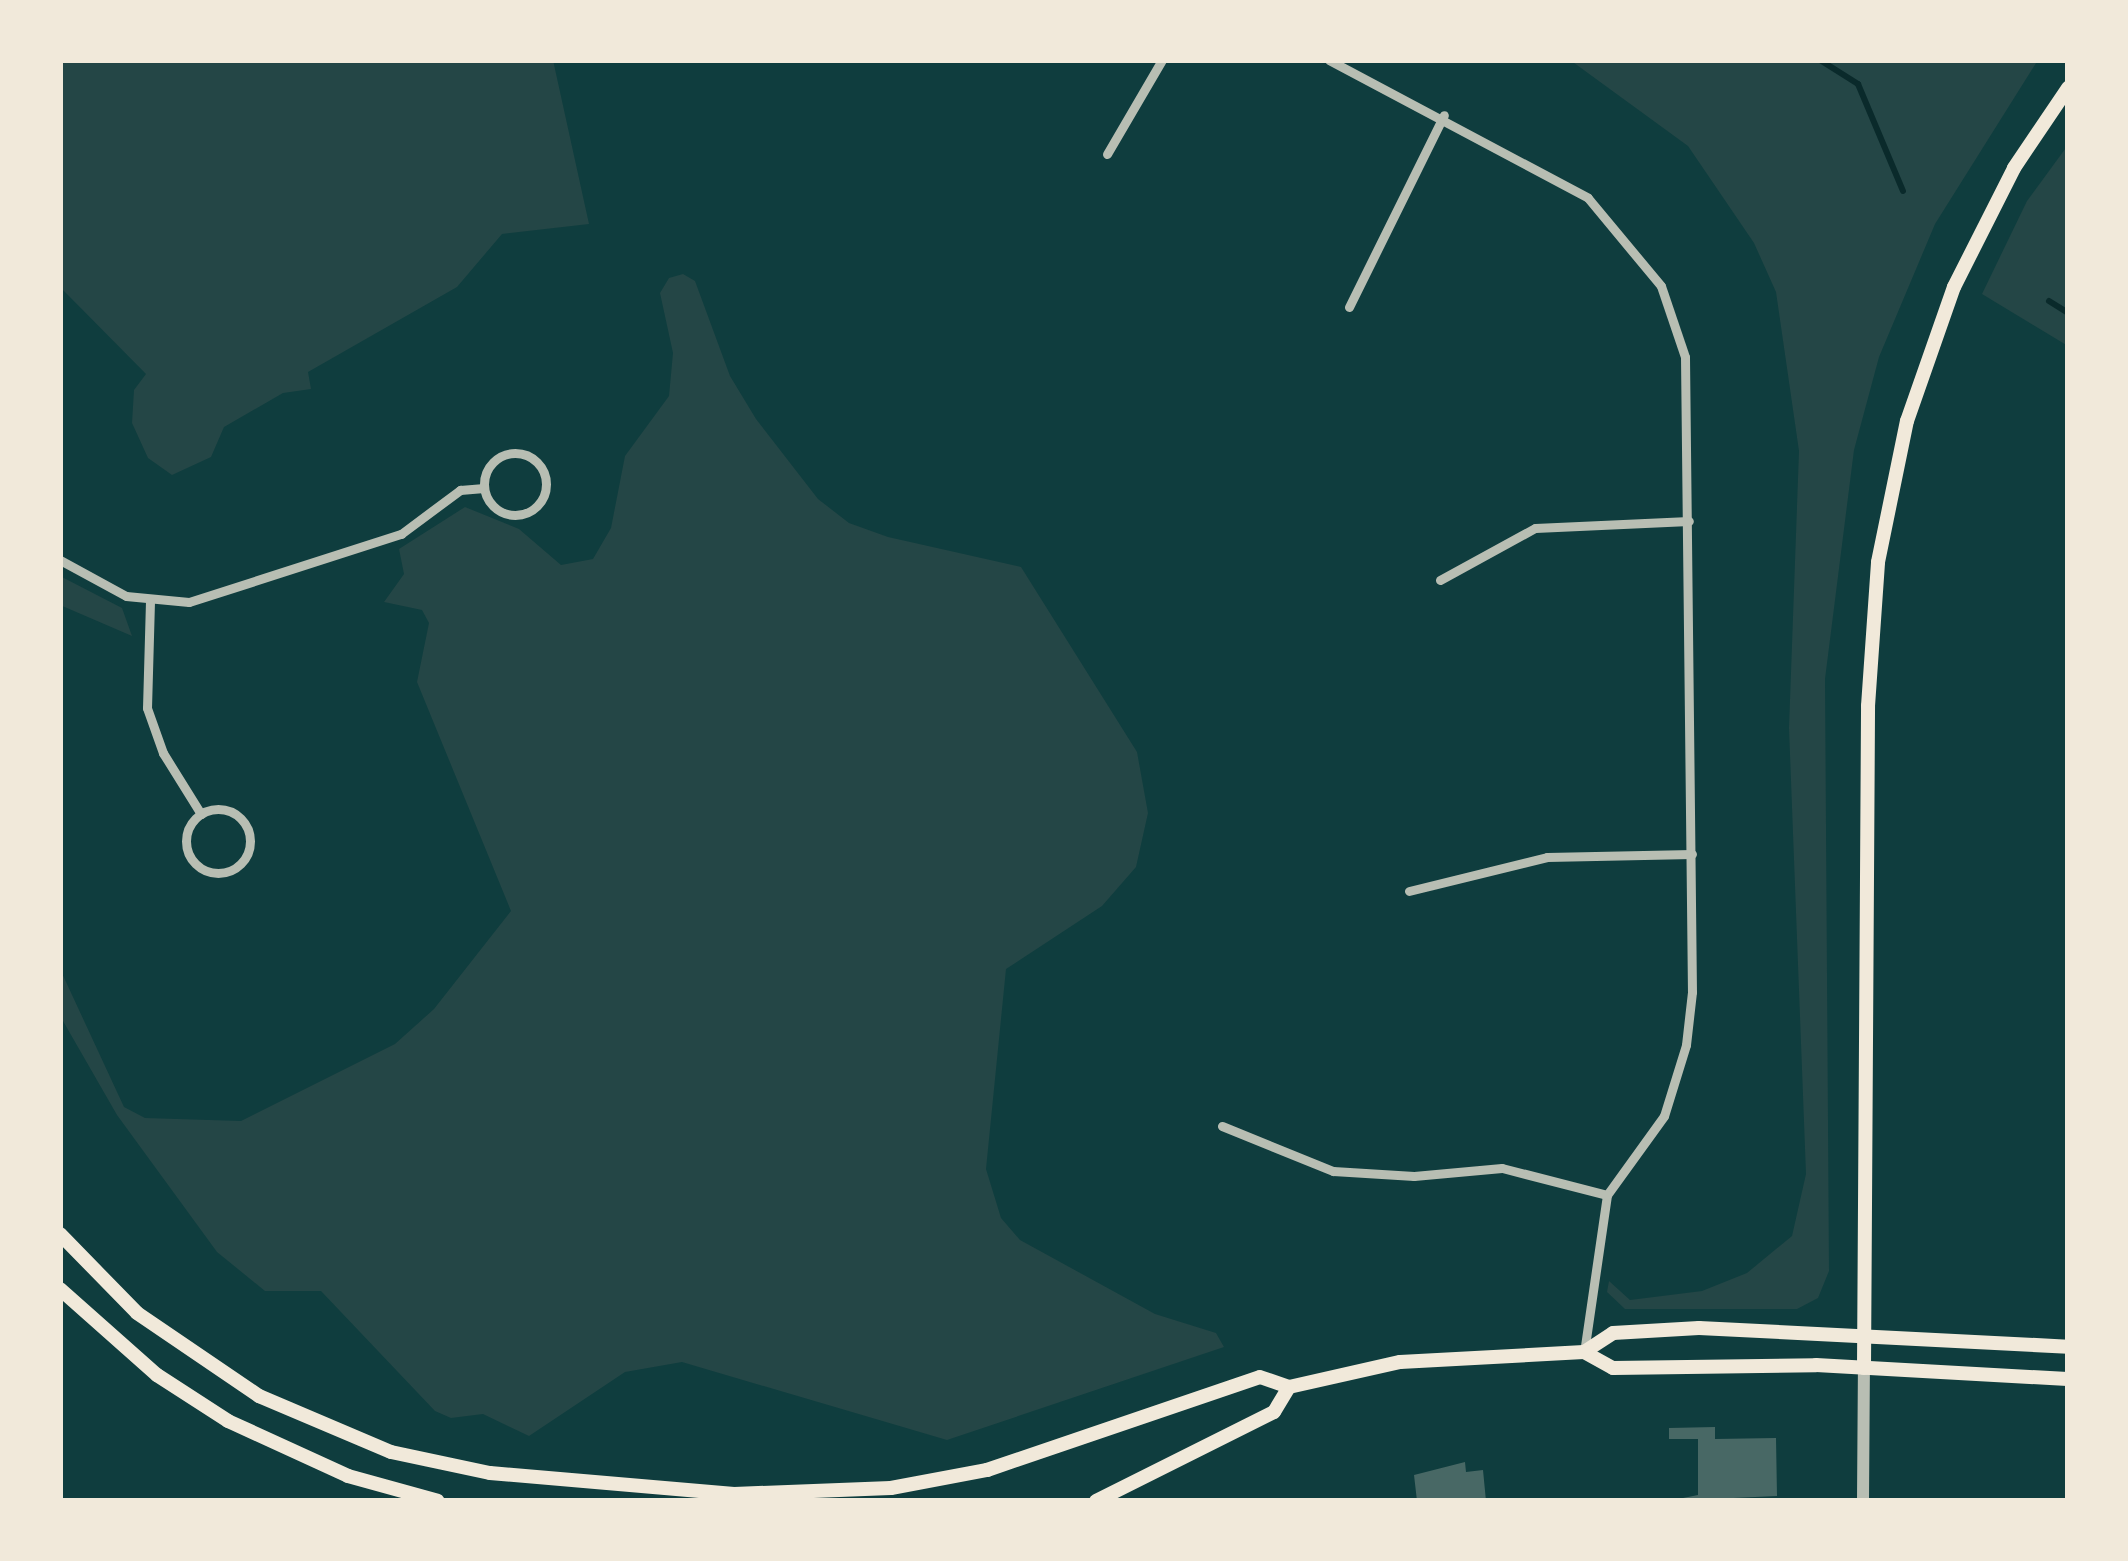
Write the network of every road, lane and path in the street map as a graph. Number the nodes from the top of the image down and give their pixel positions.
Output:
1 (1162, 60) edge
2 (1328, 60) edge
3 (2068, 88) edge
4 (1444, 115) junction
5 (1107, 154) dead end
6 (1348, 307) dead end
7 (484, 488) junction
8 (1689, 521) junction
9 (60, 560) edge
10 (1440, 580) dead end
11 (150, 601) junction
12 (201, 814) junction
13 (1692, 854) junction
14 (1408, 891) dead end
15 (1222, 1126) dead end
16 (1607, 1196) junction
17 (60, 1234) edge
18 (60, 1289) edge
19 (1863, 1334) junction
20 (2068, 1347) edge
21 (1584, 1352) junction
22 (1864, 1368) junction
23 (2068, 1379) edge
24 (1289, 1387) junction
25 (438, 1501) edge
26 (1096, 1501) edge
27 (1863, 1501) edge

1 - 5 street
2 - 4 street
3 - 19 main road
4 - 6 street
4 - 8 street
7 - 7 street
7 - 11 street
8 - 10 street
8 - 13 street
9 - 11 street
11 - 12 street
12 - 12 street
13 - 14 street
13 - 16 street
15 - 16 street
16 - 21 street
17 - 24 main road
18 - 25 main road
19 - 20 main road
19 - 21 main road
19 - 22 main road
21 - 22 main road
21 - 24 main road
22 - 23 main road
22 - 27 street
24 - 26 main road

